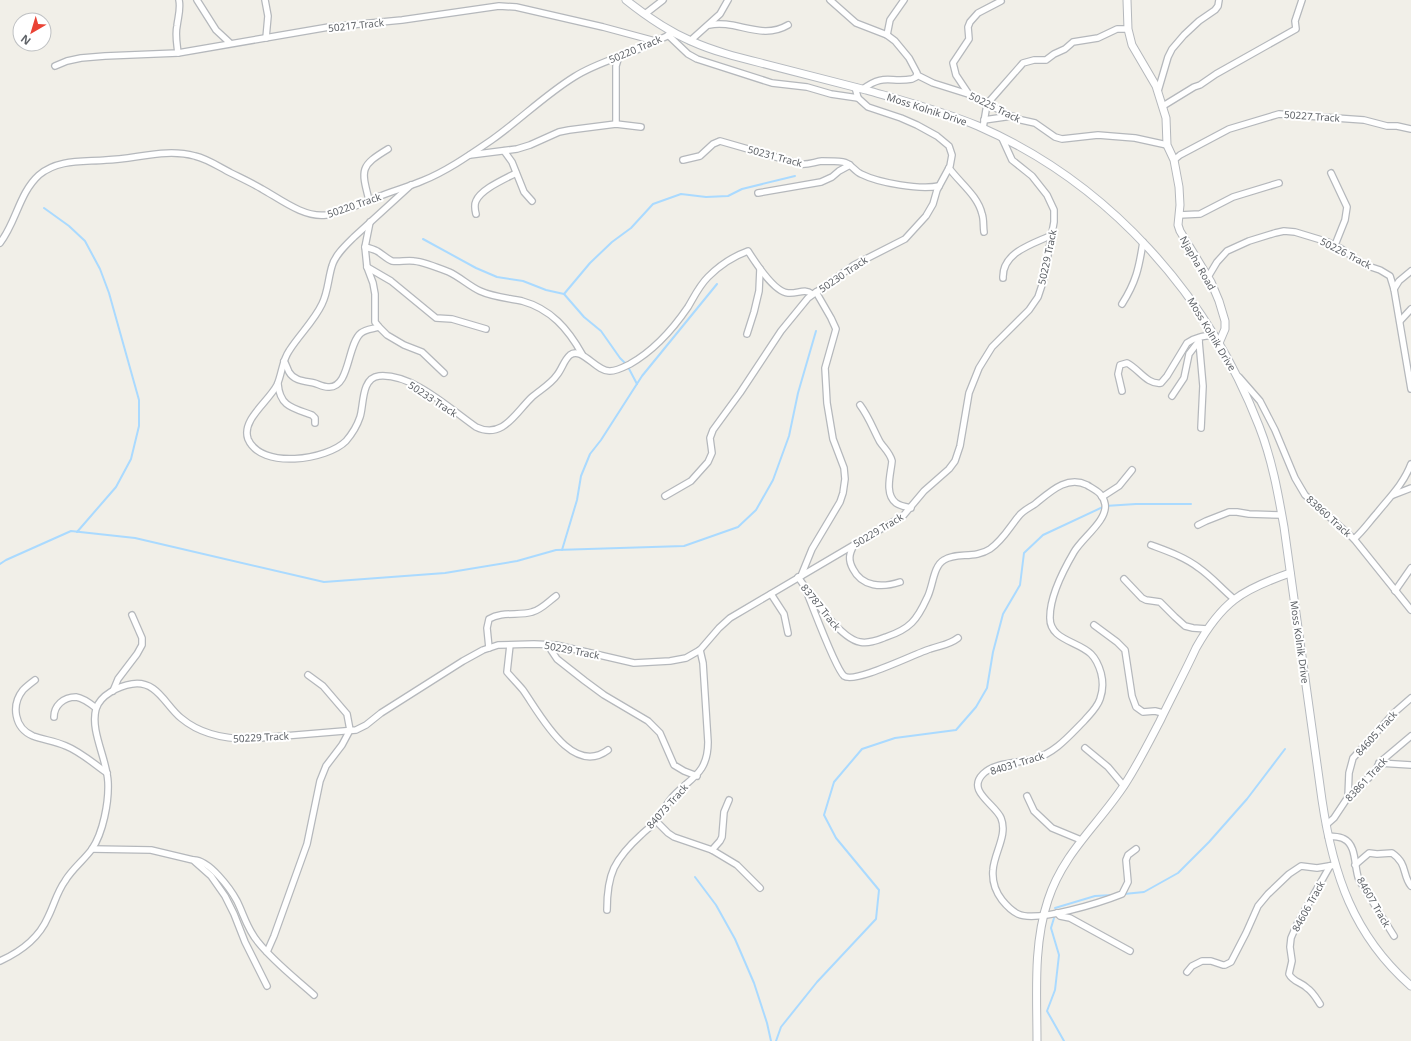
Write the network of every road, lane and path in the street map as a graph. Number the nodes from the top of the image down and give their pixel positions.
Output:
1 (179, 0) edge
2 (197, 0) edge
3 (265, 0) edge
4 (626, 0) edge
5 (663, 0) edge
6 (728, 0) edge
7 (830, 0) edge
8 (904, 0) edge
9 (1127, 0) edge
10 (1219, 0) edge
11 (1302, 0) edge
12 (1000, 1) dead end
13 (645, 14) junction
14 (708, 25) junction
15 (788, 25) dead end
16 (1128, 29) junction
17 (671, 34) junction
18 (887, 35) junction
19 (266, 38) junction
20 (655, 41) junction
21 (690, 41) junction
22 (230, 43) junction
23 (178, 53) junction
24 (619, 56) junction
25 (55, 66) dead end
26 (917, 75) junction
27 (855, 87) junction
28 (863, 90) junction
29 (1158, 91) junction
30 (968, 94) junction
31 (858, 98) junction
32 (988, 104) junction
33 (1163, 106) junction
34 (1012, 116) junction
35 (984, 120) junction
36 (616, 124) junction
37 (640, 127) dead end
38 (983, 128) junction
39 (1411, 129) edge
40 (1002, 138) junction
41 (1167, 145) junction
42 (388, 149) dead end
43 (504, 151) junction
44 (469, 154) junction
45 (683, 160) dead end
46 (1174, 160) junction
47 (850, 165) junction
48 (949, 168) junction
49 (516, 173) junction
50 (1331, 173) dead end
51 (1279, 183) dead end
52 (411, 185) junction
53 (939, 186) junction
54 (758, 193) dead end
55 (369, 200) junction
56 (532, 200) dead end
57 (476, 214) dead end
58 (1178, 215) junction
59 (370, 221) junction
60 (984, 232) dead end
61 (1052, 234) junction
62 (1143, 242) junction
63 (0, 243) edge
64 (1335, 245) junction
65 (365, 247) junction
66 (367, 267) junction
67 (760, 269) junction
68 (1411, 271) edge
69 (1208, 277) junction
70 (1003, 278) dead end
71 (1394, 289) junction
72 (814, 293) junction
73 (1122, 304) dead end
74 (1411, 309) edge
75 (1400, 321) junction
76 (379, 327) junction
77 (486, 329) dead end
78 (747, 334) dead end
79 (1214, 335) junction
80 (1204, 336) junction
81 (1199, 341) junction
82 (1219, 342) junction
83 (582, 354) junction
84 (284, 360) junction
85 (444, 373) dead end
86 (1236, 374) junction
87 (1411, 380) edge
88 (278, 384) junction
89 (1411, 389) edge
90 (1122, 391) dead end
91 (1172, 396) dead end
92 (860, 405) dead end
93 (315, 423) dead end
94 (1201, 428) dead end
95 (1411, 464) edge
96 (1132, 470) dead end
97 (1411, 488) edge
98 (1392, 495) junction
99 (665, 496) dead end
100 (1102, 497) junction
101 (911, 508) junction
102 (1282, 515) junction
103 (1198, 525) dead end
104 (1354, 539) junction
105 (855, 544) junction
106 (1151, 545) dead end
107 (1411, 568) edge
108 (1290, 574) junction
109 (800, 577) junction
110 (1124, 579) dead end
111 (900, 582) dead end
112 (804, 586) junction
113 (1395, 591) junction
114 (771, 594) junction
115 (556, 596) dead end
116 (1234, 599) junction
117 (1411, 610) edge
118 (132, 615) dead end
119 (1094, 625) dead end
120 (1207, 629) junction
121 (788, 633) dead end
122 (958, 638) dead end
123 (510, 645) junction
124 (552, 645) junction
125 (489, 648) junction
126 (700, 650) junction
127 (308, 675) dead end
128 (35, 680) dead end
129 (113, 690) junction
130 (1411, 698) edge
131 (96, 708) junction
132 (1163, 713) junction
133 (54, 717) dead end
134 (350, 730) junction
135 (1411, 736) edge
136 (1085, 748) dead end
137 (608, 750) dead end
138 (1379, 763) junction
139 (1411, 765) edge
140 (107, 773) junction
141 (697, 776) junction
142 (1124, 786) junction
143 (1027, 796) dead end
144 (1348, 797) junction
145 (729, 800) dead end
146 (656, 821) junction
147 (1326, 825) junction
148 (1328, 836) junction
149 (1081, 840) junction
150 (92, 848) junction
151 (1136, 849) dead end
152 (712, 850) junction
153 (194, 860) junction
154 (1333, 865) junction
155 (1355, 865) junction
156 (1411, 886) edge
157 (760, 888) dead end
158 (607, 910) dead end
159 (1057, 912) junction
160 (1044, 915) junction
161 (1394, 936) dead end
162 (267, 952) junction
163 (1130, 952) dead end
164 (0, 961) edge
165 (1186, 972) dead end
166 (267, 986) dead end
167 (1411, 986) edge
168 (314, 995) dead end
169 (1320, 1004) dead end
170 (1037, 1041) edge

1 - 23 street
2 - 22 street
3 - 19 street
4 - 13 main road, Moss Kolnik Drive
5 - 13 street
6 - 14 street
7 - 18 street
8 - 18 street
9 - 16 main road, Njapha Road
10 - 29 street
11 - 33 street
12 - 30 street
13 - 17 main road, Moss Kolnik Drive
14 - 15 street
14 - 21 street
16 - 29 main road, Njapha Road
16 - 32 street
17 - 20 street, 50220 Track
17 - 21 main road, Moss Kolnik Drive
17 - 31 street
18 - 26 street
19 - 20 street, 50217 Track
19 - 22 street, 50217 Track
20 - 24 street, 50220 Track
21 - 27 main road, Moss Kolnik Drive
22 - 23 street, 50217 Track
23 - 25 street, 50217 Track
24 - 36 street
24 - 44 street, 50220 Track
26 - 28 street
26 - 30 street, 50225 Track
27 - 28 main road, Moss Kolnik Drive
27 - 31 street
28 - 38 main road, Moss Kolnik Drive
29 - 33 main road, Njapha Road
30 - 32 street, 50225 Track
31 - 48 street, 50230 Track
32 - 34 street, 50225 Track
32 - 35 street
33 - 41 main road, Njapha Road
34 - 35 street
34 - 41 street, 50225 Track
35 - 38 street
36 - 37 street
36 - 43 street
38 - 40 main road, Moss Kolnik Drive
39 - 46 street, 50227 Track
40 - 61 street, 50229 Track
40 - 62 main road, Moss Kolnik Drive
41 - 46 main road, Njapha Road
42 - 55 street
43 - 44 street
43 - 49 street
44 - 52 street, 50220 Track
45 - 47 street, 50231 Track
46 - 58 main road, Njapha Road
47 - 53 street, 50231 Track
47 - 54 street
48 - 53 street, 50230 Track
48 - 60 street
49 - 56 street
49 - 57 street
50 - 64 street
51 - 58 street
52 - 55 street, 50220 Track
52 - 59 street, 50233 Track
53 - 72 street, 50230 Track
55 - 63 street, 50220 Track
58 - 69 main road, Njapha Road
59 - 65 street
59 - 84 street, 50233 Track
61 - 70 street
61 - 101 street, 50229 Track
62 - 73 street
62 - 79 main road, Moss Kolnik Drive
64 - 69 street, 50226 Track
64 - 71 street, 50226 Track
65 - 66 street
65 - 83 street
66 - 76 street
66 - 77 street
67 - 72 street
67 - 78 street
67 - 83 street
68 - 71 street
69 - 82 main road, Njapha Road
71 - 75 street, 50226 Track
72 - 99 street, 50230 Track
72 - 109 street
74 - 75 street
75 - 87 street, 50226 Track
76 - 84 street
76 - 85 street
79 - 80 street
79 - 82 main road, Moss Kolnik Drive
80 - 81 street
80 - 90 street
81 - 91 street
81 - 94 street
82 - 86 main road, Moss Kolnik Drive
83 - 88 street, 50233 Track
84 - 88 street, 50233 Track
86 - 102 main road, Moss Kolnik Drive
86 - 104 street, 83860 Track
87 - 89 street, 50226 Track
88 - 93 street
92 - 101 street
95 - 98 street
96 - 100 street
97 - 98 street
98 - 104 street
100 - 112 street, 83787 Track
100 - 160 street, 84031 Track
101 - 105 street, 50229 Track
102 - 103 street
102 - 108 main road, Moss Kolnik Drive
104 - 113 street, 83860 Track
105 - 109 street, 50229 Track
105 - 111 street
106 - 116 street
107 - 113 street
108 - 116 main road
108 - 147 main road, Moss Kolnik Drive
109 - 112 street, 83787 Track
109 - 114 street, 50229 Track
110 - 120 street
112 - 122 street
113 - 117 street, 83860 Track
114 - 121 street
114 - 126 street, 50229 Track
115 - 125 street
116 - 120 main road
118 - 129 street
119 - 132 street
120 - 132 main road
123 - 124 street, 50229 Track
123 - 125 street, 50229 Track
123 - 137 street
124 - 126 street, 50229 Track
124 - 141 street
125 - 134 street, 50229 Track
126 - 141 street, 84073 Track
127 - 134 street
128 - 140 street
129 - 131 street, 50229 Track
129 - 134 street, 50229 Track
130 - 144 street, 84605 Track
131 - 133 street
131 - 140 street
132 - 142 main road
134 - 162 street
135 - 138 street, 83861 Track
136 - 142 street
138 - 139 street
138 - 144 street, 83861 Track
140 - 150 street
141 - 146 street, 84073 Track
142 - 149 main road
143 - 149 street
144 - 147 street, 83861 Track
145 - 152 street
146 - 152 street
146 - 158 street, 84073 Track
147 - 148 main road, Moss Kolnik Drive
148 - 154 main road, Moss Kolnik Drive
148 - 155 street, 84607 Track
149 - 160 main road
150 - 153 street
150 - 164 street
151 - 159 street, 84031 Track
152 - 157 street
153 - 162 street
153 - 166 street
154 - 165 street
154 - 167 main road, Moss Kolnik Drive
154 - 169 street, 84606 Track
155 - 156 street
155 - 161 street, 84607 Track
159 - 160 street, 84031 Track
159 - 163 street
160 - 170 main road
162 - 168 street

